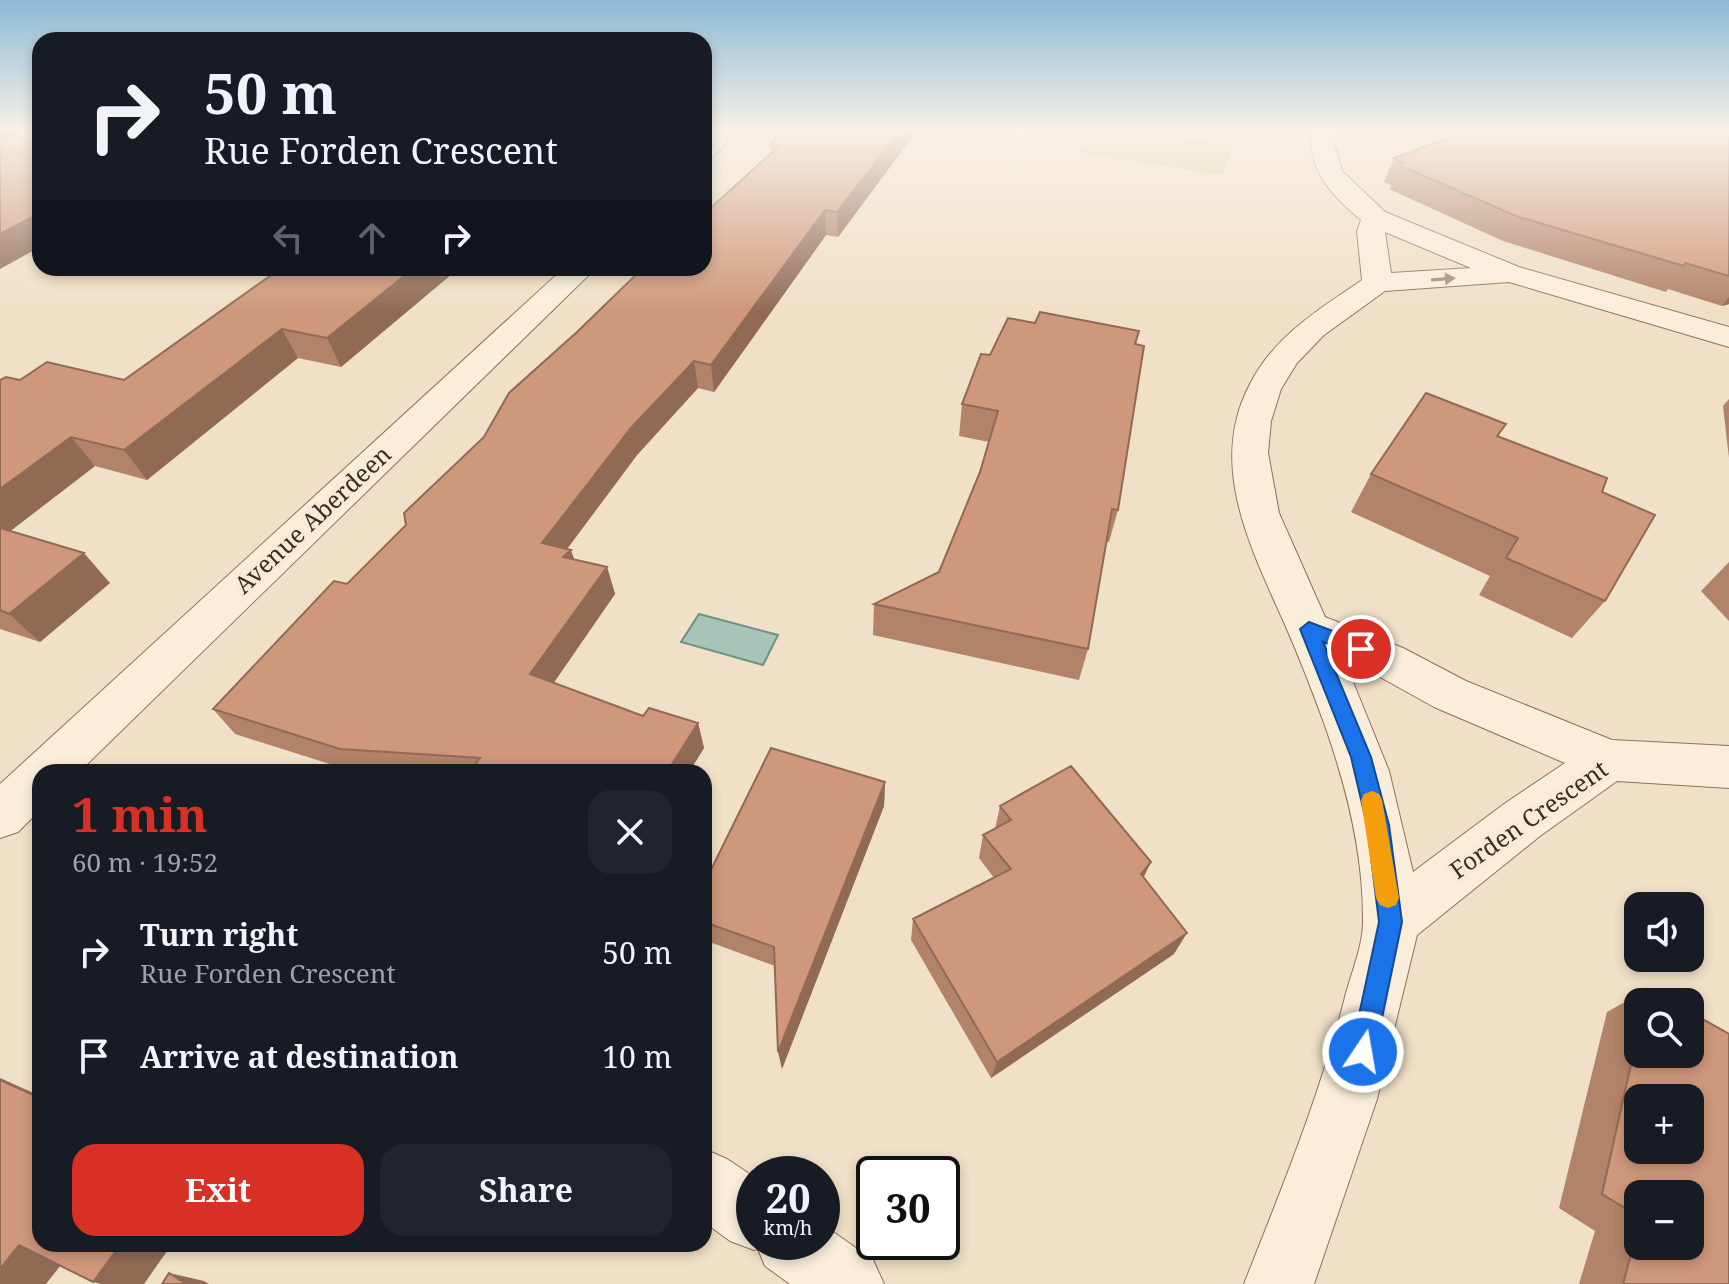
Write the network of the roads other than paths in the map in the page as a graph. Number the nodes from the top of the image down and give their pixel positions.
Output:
1 (1343, 192) edge
2 (1375, 218) junction
3 (1509, 273) junction
4 (573, 276) edge
5 (1377, 283) junction
6 (1729, 337) edge
7 (1309, 629) junction
8 (1609, 760) junction
9 (55, 764) edge
10 (1729, 767) edge
11 (1391, 922) junction
12 (712, 1188) edge
13 (736, 1204) edge
14 (815, 1260) edge
15 (849, 1284) edge
16 (1279, 1284) edge

1 - 2 street
2 - 3 street
2 - 5 street
5 -> 3 street
3 - 6 street
4 - 9 street, Avenue Aberdeen
5 - 7 street
7 - 8 street
7 - 11 street
8 - 10 street, Forden Crescent
8 - 11 street, Forden Crescent
11 - 16 street
12 - 13 street
14 - 15 street

